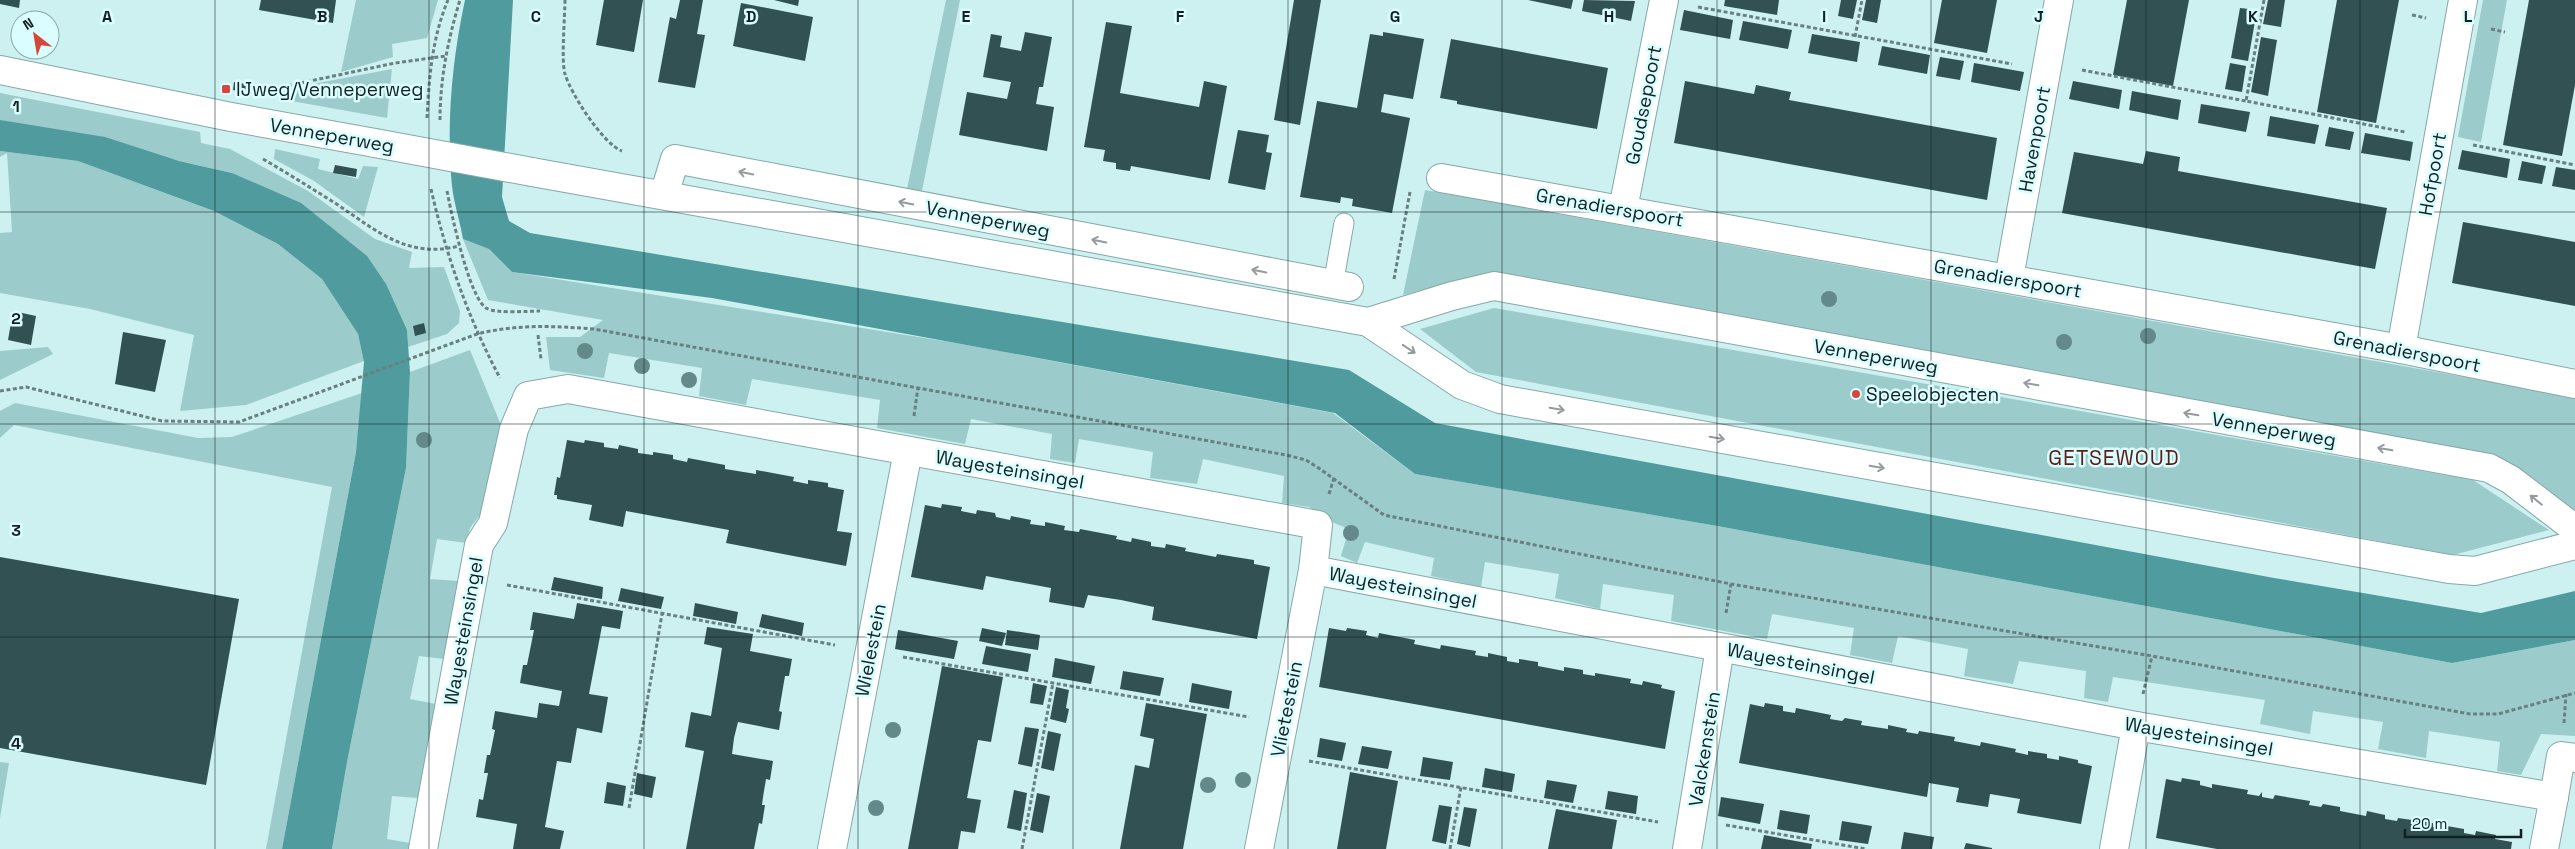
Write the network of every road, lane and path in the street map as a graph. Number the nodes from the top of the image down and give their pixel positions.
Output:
1 (448, 0) edge
2 (565, 0) edge
3 (1664, 0) edge
4 (1862, 0) edge
5 (2059, 0) edge
6 (2264, 0) edge
7 (2464, 0) edge
8 (1855, 37) junction
9 (446, 56) dead end
10 (432, 58) junction
11 (2048, 64) junction
12 (0, 70) edge
13 (2246, 101) junction
14 (231, 117) junction
15 (427, 123) dead end
16 (2438, 138) junction
17 (261, 159) dead end
18 (675, 159) junction
19 (2575, 165) edge
20 (1441, 178) dead end
21 (430, 182) dead end
22 (1410, 190) dead end
23 (664, 195) junction
24 (1623, 209) junction
25 (1344, 223) dead end
26 (459, 246) dead end
27 (447, 249) junction
28 (2009, 278) junction
29 (1329, 284) junction
30 (1299, 310) junction
31 (1368, 322) junction
32 (477, 334) junction
33 (538, 335) dead end
34 (2401, 349) junction
35 (541, 361) dead end
36 (2575, 384) edge
37 (0, 391) edge
38 (528, 396) junction
39 (908, 451) junction
40 (2575, 529) edge
41 (2575, 546) edge
42 (1313, 570) junction
43 (662, 614) dead end
44 (1720, 648) junction
45 (1053, 683) dead end
46 (2575, 693) edge
47 (2136, 726) junction
48 (1277, 755) junction
49 (2575, 758) edge
50 (1461, 787) junction
51 (2554, 797) junction
52 (628, 808) dead end
53 (1690, 832) edge
54 (423, 849) edge
55 (832, 849) edge
56 (1022, 849) edge
57 (1259, 849) edge
58 (1450, 849) edge
59 (1866, 849) edge
60 (2114, 849) edge
61 (2544, 849) edge

1 - 10 path
2 - 18 path
3 - 8 path
3 - 24 street, Goudsepoort
4 - 8 path
5 - 11 street, Havenpoort
6 - 13 path
7 - 16 street, Hofpoort
8 - 11 path
9 - 10 path
10 - 14 path
10 - 15 path
11 - 13 path
11 - 28 street, Havenpoort
12 - 14 street, Venneperweg
13 - 16 path
14 - 23 street, Venneperweg, bridge
16 - 19 path
16 - 34 street, Hofpoort
17 - 27 path
18 - 23 street
29 -> 18 street, Venneperweg
20 - 24 street, Grenadierspoort
21 - 27 path
22 - 29 path
23 - 30 street, Venneperweg
24 - 28 street, Grenadierspoort
25 - 29 lane
26 - 27 path
27 - 32 path
28 - 34 street, Grenadierspoort
29 - 30 street
30 - 31 street, Venneperweg
40 -> 31 street, Venneperweg
31 -> 41 street, Venneperweg
32 - 37 path
32 - 38 path
32 - 46 path
33 - 35 path
34 - 36 street, Grenadierspoort
38 - 39 street, Wayesteinsingel
38 - 54 street, Wayesteinsingel
39 - 42 street, Wayesteinsingel
39 - 55 street, Wielestein
42 - 44 street, Wayesteinsingel
42 - 48 street, Vlietestein
43 - 52 path
44 - 47 street, Wayesteinsingel
44 - 53 street, Valckenstein
45 - 56 path
47 - 51 street, Wayesteinsingel
47 - 60 street
48 - 50 path
48 - 57 street, Vlietestein
49 - 51 street
50 - 53 path
50 - 58 path
51 - 61 street
53 - 59 path

